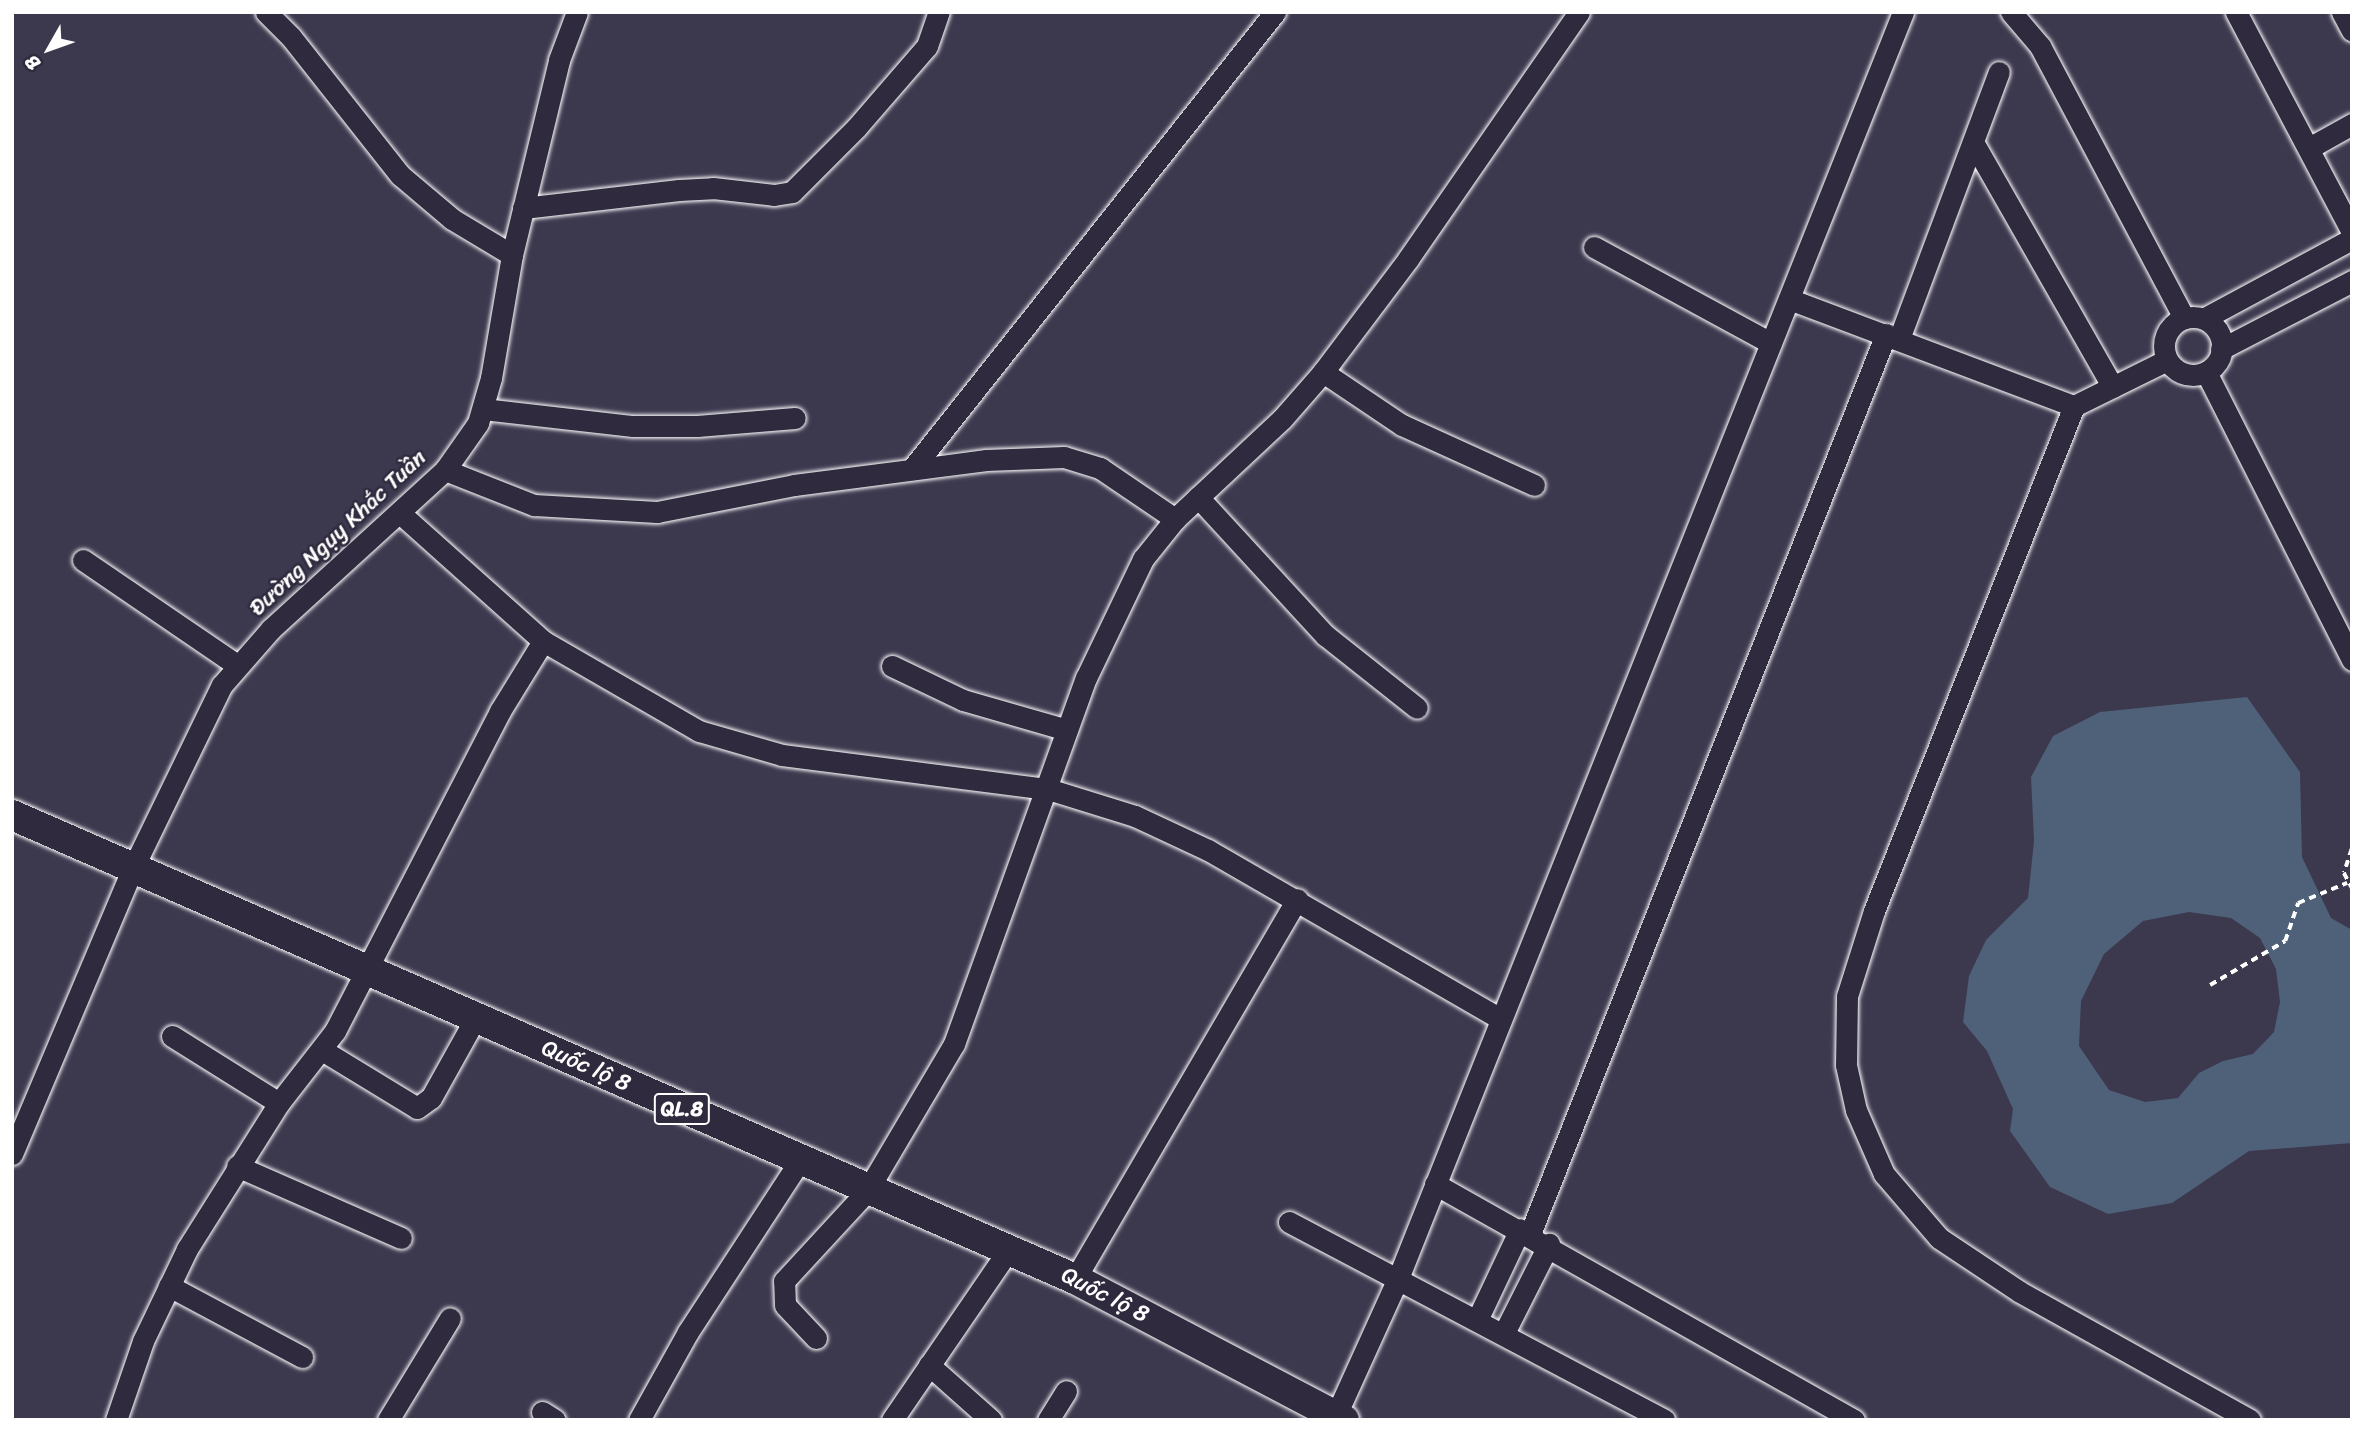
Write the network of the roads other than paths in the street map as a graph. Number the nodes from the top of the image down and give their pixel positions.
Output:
1 (266, 12) edge
2 (577, 12) edge
3 (939, 12) edge
4 (1275, 12) edge
5 (1579, 12) edge
6 (1903, 12) edge
7 (2236, 12) edge
8 (2342, 12) edge
9 (2020, 15) edge
10 (2352, 31) edge
11 (1999, 72) dead end
12 (2352, 124) edge
13 (1973, 142) junction
14 (2309, 148) junction
15 (523, 208) junction
16 (2352, 232) edge
17 (2352, 239) edge
18 (1594, 247) dead end
19 (512, 255) junction
20 (2352, 281) edge
21 (1789, 299) junction
22 (2194, 318) junction
23 (1892, 337) junction
24 (1771, 343) junction
25 (2221, 349) junction
26 (2167, 359) junction
27 (1323, 372) junction
28 (2206, 372) junction
29 (2113, 387) junction
30 (2074, 406) junction
31 (483, 409) junction
32 (795, 418) dead end
33 (912, 469) junction
34 (445, 470) junction
35 (1534, 485) dead end
36 (1198, 497) junction
37 (401, 514) junction
38 (1175, 519) junction
39 (83, 560) dead end
40 (543, 641) junction
41 (2352, 660) edge
42 (237, 665) junction
43 (892, 666) dead end
44 (1417, 708) dead end
45 (1066, 730) junction
46 (1048, 789) junction
47 (12, 816) edge
48 (133, 868) junction
49 (1297, 900) junction
50 (366, 967) junction
51 (476, 1017) junction
52 (1501, 1019) junction
53 (172, 1036) dead end
54 (321, 1049) junction
55 (279, 1103) junction
56 (12, 1154) edge
57 (799, 1162) junction
58 (237, 1166) junction
59 (1435, 1184) junction
60 (867, 1191) junction
61 (1289, 1222) dead end
62 (1533, 1236) junction
63 (401, 1238) dead end
64 (1009, 1249) junction
65 (1399, 1276) junction
66 (1075, 1279) junction
67 (169, 1286) junction
68 (450, 1318) dead end
69 (1478, 1318) junction
70 (1504, 1333) junction
71 (816, 1338) dead end
72 (302, 1357) dead end
73 (929, 1365) junction
74 (1066, 1391) dead end
75 (1340, 1417) edge
76 (116, 1420) edge
77 (388, 1420) edge
78 (639, 1420) edge
79 (892, 1420) edge
80 (991, 1420) edge
81 (1048, 1420) edge
82 (1664, 1420) edge
83 (1854, 1420) edge
84 (2250, 1420) edge

1 - 19 street
2 - 15 street, Đường Ngụy Khắc Tuần
3 - 15 street
4 - 33 street
5 - 27 street
6 - 21 street
7 - 14 street
8 - 10 street
9 - 22 street
11 - 13 street
12 - 14 street
13 - 23 street
13 - 29 street
14 - 16 street
15 - 19 street, Đường Ngụy Khắc Tuần
17 - 22 street
18 - 24 street
19 - 31 street, Đường Ngụy Khắc Tuần
20 - 25 street
21 - 23 street
21 - 24 street
22 - 25 street
22 - 26 street
23 - 30 street
23 - 62 street
24 - 52 street
25 - 28 street
26 - 28 street
26 - 29 street
27 - 35 street
27 - 36 street
28 - 41 street
29 - 30 street
30 - 84 street
31 - 32 street
31 - 34 street, Đường Ngụy Khắc Tuần
33 - 34 street
33 - 38 street
34 - 37 street, Đường Ngụy Khắc Tuần
36 - 38 street
36 - 44 street
37 - 40 street
37 - 42 street, Đường Ngụy Khắc Tuần
38 - 45 street
39 - 42 street
40 - 46 street
40 - 50 street
42 - 48 street, Đường Ngụy Khắc Tuần
43 - 45 street
45 - 46 street
46 - 49 street
46 - 60 street
47 - 48 highway, Quốc lộ 8 / QL.8
48 - 50 highway, Quốc lộ 8 / QL.8
48 - 56 street, Đường Ngụy Khắc Tuần
49 - 52 street
49 - 66 street
50 - 51 highway, Quốc lộ 8 / QL.8
50 - 54 street
51 - 54 street
51 - 57 highway, Quốc lộ 8 / QL.8
52 - 59 street
53 - 55 street
54 - 55 street
55 - 58 street
57 - 60 highway, Quốc lộ 8 / QL.8
57 - 78 street
58 - 63 street
58 - 67 street
59 - 62 street
59 - 65 street
60 - 64 highway, Quốc lộ 8 / QL.8
60 - 71 street
61 - 65 street
62 - 69 street
62 - 70 street
62 - 83 street
64 - 66 highway, Quốc lộ 8 / QL.8
64 - 73 street
65 - 69 street
65 - 75 street
66 - 75 highway, Quốc lộ 8 / QL.8
67 - 72 street
67 - 76 street
68 - 77 street
69 - 70 street
70 - 82 street
73 - 79 street
73 - 80 street
74 - 81 street

